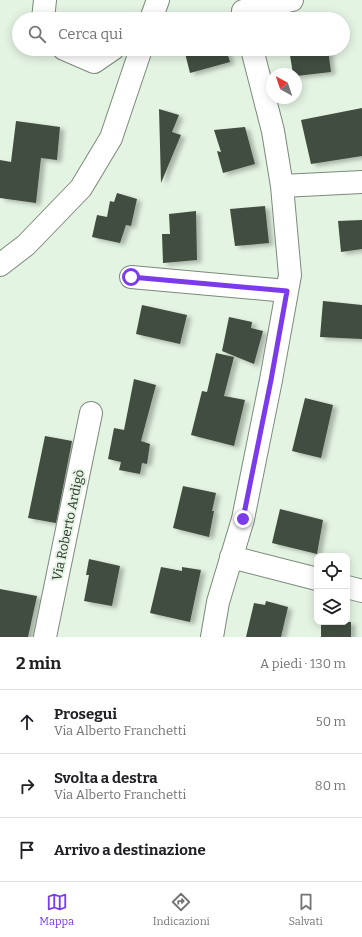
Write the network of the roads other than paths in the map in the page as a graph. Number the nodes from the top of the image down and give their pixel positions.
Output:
1 (45, 0) edge
2 (158, 0) edge
3 (292, 0) edge
4 (242, 10) edge
5 (44, 12) edge
6 (154, 12) edge
7 (80, 56) edge
8 (103, 56) edge
9 (139, 56) edge
10 (254, 56) edge
11 (362, 182) edge
12 (282, 186) junction
13 (0, 265) edge
14 (131, 277) dead end
15 (287, 291) junction
16 (92, 413) dead end
17 (232, 557) junction
18 (314, 578) edge
19 (350, 588) edge
20 (362, 590) edge
21 (45, 637) edge
22 (212, 637) edge

1 - 5 street
2 - 6 street
3 - 4 street
7 - 8 street
9 - 13 street
10 - 12 street
11 - 12 street
12 - 15 street
14 - 15 street
15 - 17 street
16 - 21 street, Via Roberto Ardigò
17 - 18 street
17 - 22 street
19 - 20 street

